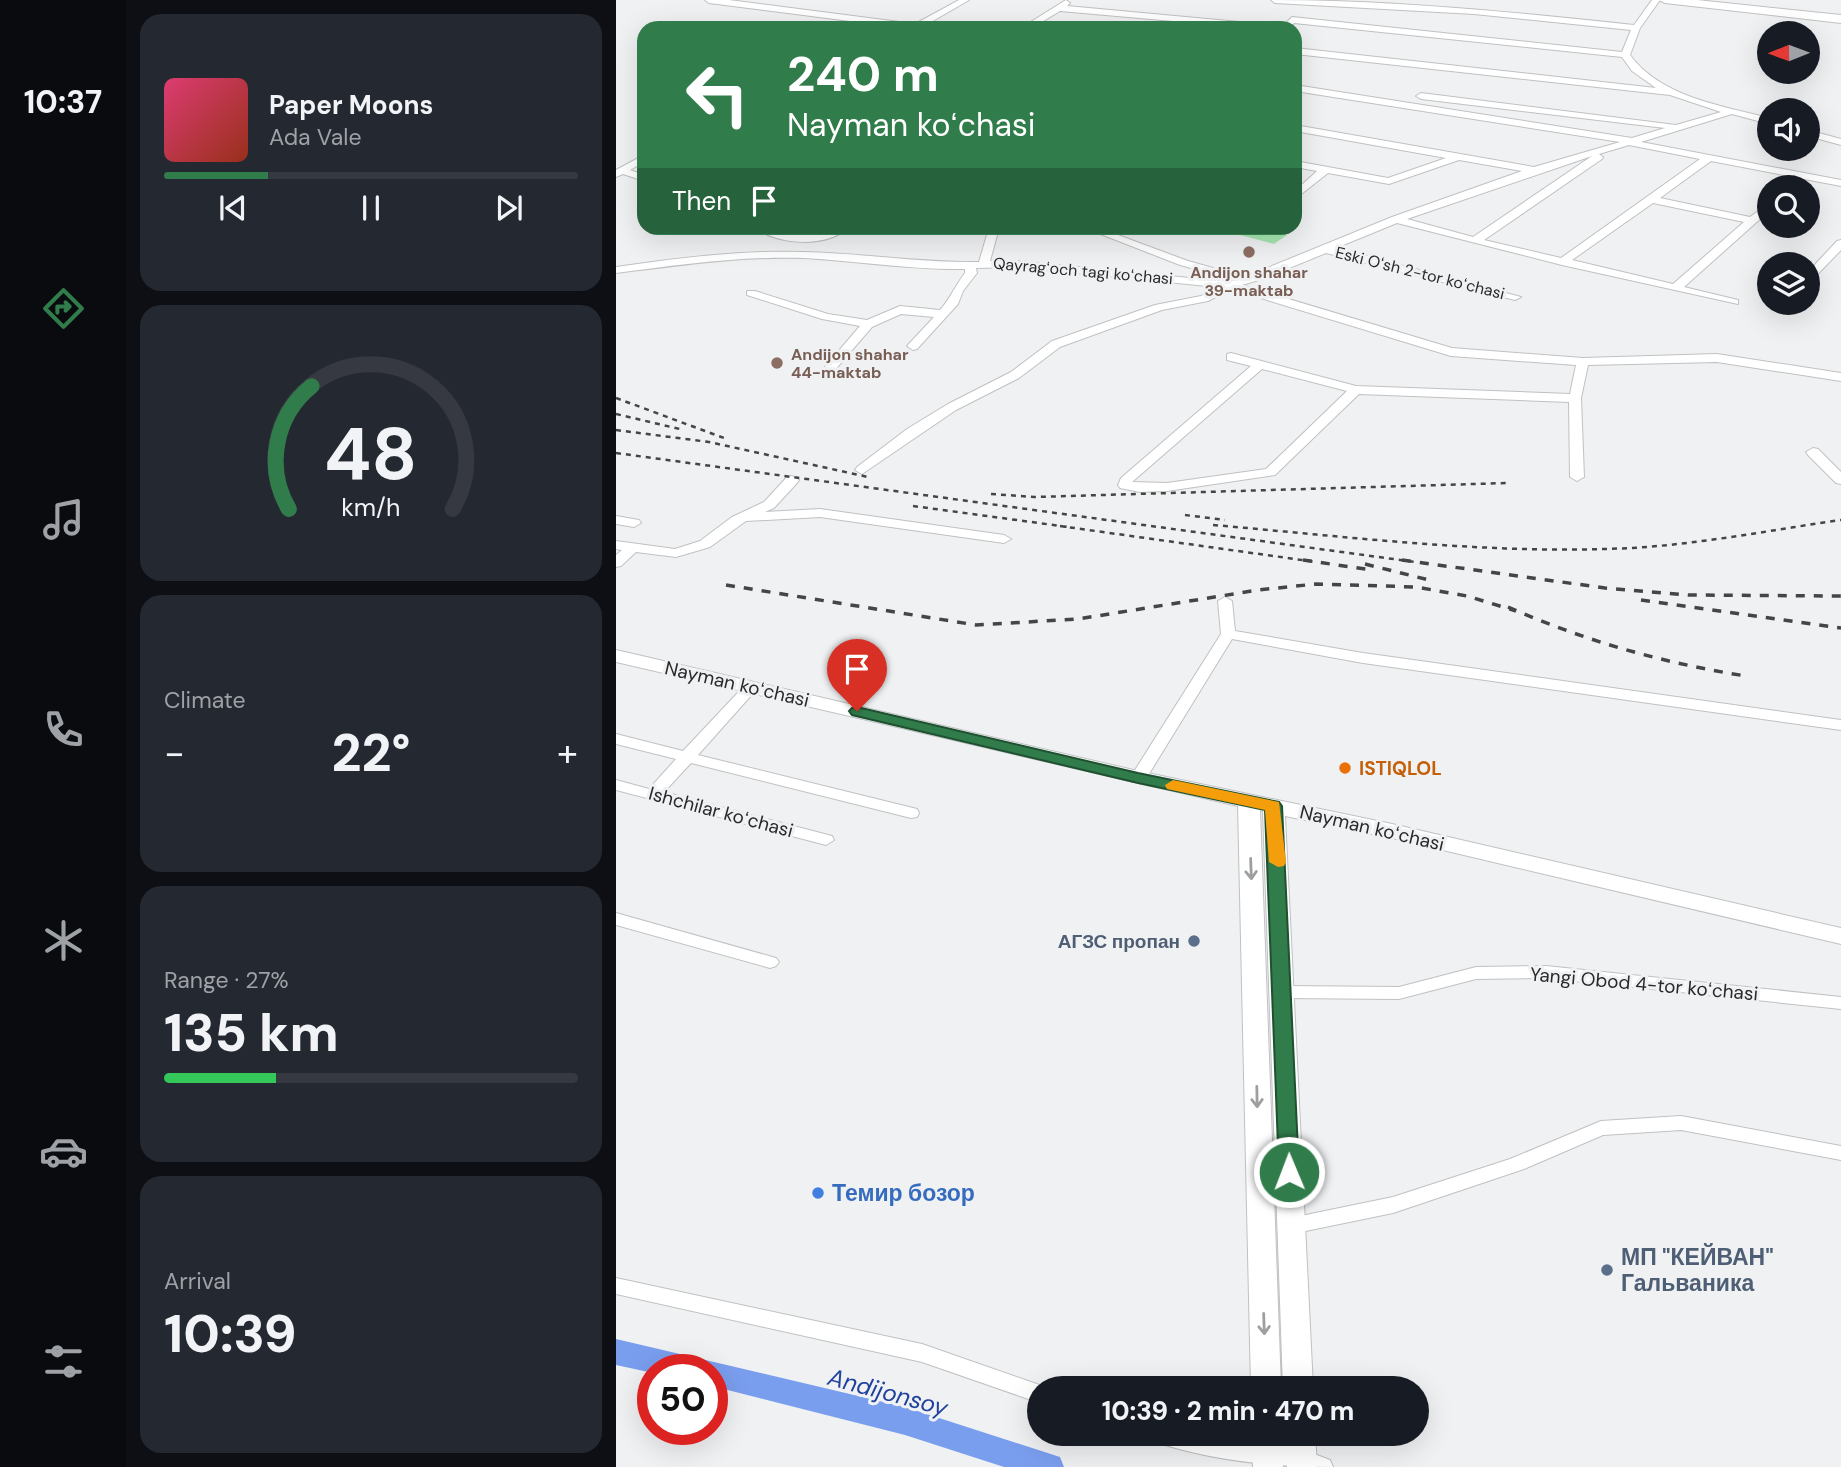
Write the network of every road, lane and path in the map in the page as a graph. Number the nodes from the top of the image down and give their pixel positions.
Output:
1 (709, 0) edge
2 (751, 0) edge
3 (965, 0) edge
4 (1072, 0) edge
5 (1275, 0) edge
6 (1656, 0) edge
7 (1665, 0) edge
8 (780, 8) junction
9 (1057, 8) junction
10 (1841, 19) edge
11 (875, 21) edge
12 (929, 21) edge
13 (1037, 21) edge
14 (1205, 21) edge
15 (1302, 21) edge
16 (1636, 28) junction
17 (1302, 52) edge
18 (1625, 55) junction
19 (1302, 89) edge
20 (1670, 92) junction
21 (1420, 96) dead end
22 (1733, 111) junction
23 (1757, 118) edge
24 (1682, 127) junction
25 (1302, 129) edge
26 (1820, 136) edge
27 (1628, 141) junction
28 (1841, 142) edge
29 (1612, 148) junction
30 (1460, 156) junction
31 (1709, 158) junction
32 (637, 162) edge
33 (1302, 165) edge
34 (1325, 170) junction
35 (1536, 170) junction
36 (620, 172) edge
37 (1800, 175) edge
38 (637, 176) edge
39 (1820, 179) edge
40 (1841, 183) edge
41 (1302, 190) edge
42 (1651, 199) junction
43 (1757, 218) edge
44 (1396, 219) junction
45 (1754, 221) junction
46 (794, 235) edge
47 (830, 235) edge
48 (992, 235) edge
49 (1109, 235) edge
50 (1475, 241) junction
51 (1841, 243) edge
52 (1325, 249) junction
53 (1562, 261) junction
54 (984, 263) junction
55 (1820, 265) edge
56 (970, 266) junction
57 (616, 270) edge
58 (1245, 280) junction
59 (1230, 285) junction
60 (1676, 288) junction
61 (751, 293) dead end
62 (1515, 297) dead end
63 (1734, 302) dead end
64 (943, 314) junction
65 (868, 324) junction
66 (913, 346) dead end
67 (1231, 357) dead end
68 (1583, 362) junction
69 (1261, 364) junction
70 (824, 375) dead end
71 (1841, 377) edge
72 (1356, 390) junction
73 (1574, 398) junction
74 (1814, 452) dead end
75 (862, 470) dead end
76 (1577, 477) dead end
77 (792, 480) dead end
78 (1841, 480) edge
79 (748, 517) junction
80 (616, 520) edge
81 (634, 523) dead end
82 (1003, 538) dead end
83 (616, 545) edge
84 (633, 547) junction
85 (616, 563) edge
86 (1225, 601) dead end
87 (1228, 634) junction
88 (616, 656) edge
89 (751, 687) junction
90 (1841, 725) edge
91 (616, 739) edge
92 (687, 757) junction
93 (1138, 778) junction
94 (616, 785) edge
95 (652, 795) junction
96 (1261, 804) junction
97 (911, 813) dead end
98 (826, 840) dead end
99 (616, 919) edge
100 (1841, 936) edge
101 (770, 962) dead end
102 (1282, 992) junction
103 (1841, 1003) edge
104 (1841, 1153) edge
105 (1291, 1226) junction
106 (616, 1286) edge
107 (1266, 1376) edge
108 (1297, 1376) edge
109 (1027, 1389) edge
110 (1222, 1446) edge
111 (1268, 1451) edge
112 (1306, 1456) edge

1 - 8 street
2 - 8 street
3 - 12 street
4 - 9 street
5 - 16 street
6 - 16 street
7 - 10 main road
8 - 11 street
9 - 13 street
9 - 14 street
15 - 18 street
16 - 18 street
17 - 20 street
18 - 20 street
19 - 27 street
20 - 22 street
21 - 24 street
22 - 23 street
22 - 24 street
24 - 27 street
25 - 30 street
26 - 28 street
27 - 29 street
27 - 31 street
29 - 35 street
29 - 50 street
30 - 34 street
30 - 35 street
31 - 37 street
31 - 42 street
32 - 36 street
33 - 34 street
34 - 41 street
35 - 44 street
36 - 38 street
39 - 40 street
42 - 45 street
42 - 53 street
43 - 45 street
44 - 50 street
44 - 52 street
45 - 60 street
46 - 47 street
48 - 54 street
49 - 58 street, Qayragʻoch tagi koʻchasi
50 - 53 street
51 - 55 street
52 - 58 street
52 - 62 street, Eski Oʻsh 2-tor koʻchasi
53 - 60 street
54 - 56 street, Qayragʻoch tagi koʻchasi
54 - 59 street, Qayragʻoch tagi koʻchasi
56 - 57 street, Qayragʻoch tagi koʻchasi
56 - 64 street
58 - 59 street
59 - 68 street, Qayragʻoch tagi koʻchasi
59 - 75 street
60 - 63 street
61 - 65 street
64 - 65 street
64 - 66 street
65 - 70 street
67 - 69 street
68 - 71 street, Qayragʻoch tagi koʻchasi
68 - 73 street
69 - 72 street
69 - 72 street
72 - 73 street
73 - 76 street
74 - 78 street
77 - 79 street
79 - 82 street
79 - 84 street
80 - 81 street
83 - 84 street
84 - 85 street
86 - 87 street
87 - 90 street
87 - 93 street
88 - 89 main road, Nayman koʻchasi
89 - 92 street
89 - 93 main road, Nayman koʻchasi
91 - 92 street
92 - 95 street
92 - 97 street
93 - 96 main road, Nayman koʻchasi
94 - 95 street, Ishchilar koʻchasi
95 - 98 street, Ishchilar koʻchasi
96 - 100 main road, Nayman koʻchasi
96 - 102 main road
96 -> 107 main road
99 - 101 street
102 - 103 street, Yangi Obod 4-tor koʻchasi
102 - 105 main road
104 - 105 street
105 - 108 main road
106 - 109 street
110 - 111 street
111 - 112 street

